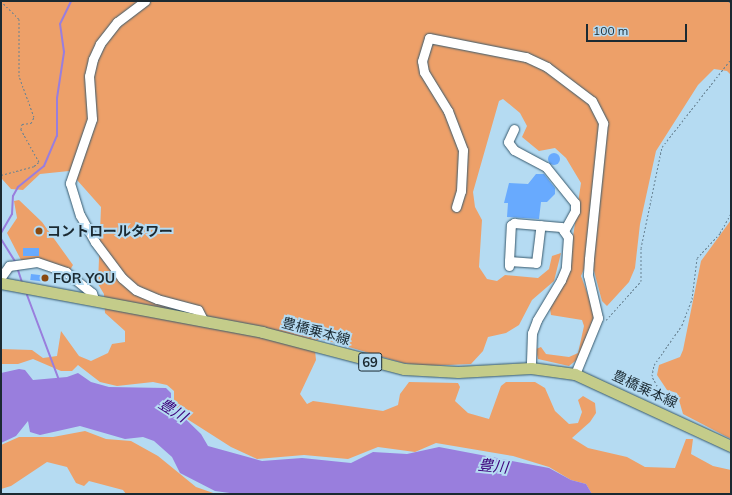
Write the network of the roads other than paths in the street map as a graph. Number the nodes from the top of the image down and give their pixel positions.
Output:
1 (145, 1) edge
2 (514, 129) dead end
3 (456, 207) dead end
4 (541, 225) junction
5 (564, 231) junction
6 (1, 277) edge
7 (1, 283) edge
8 (94, 299) junction
9 (203, 320) junction
10 (531, 368) junction
11 (575, 374) junction
12 (731, 446) edge

1 - 9 street
2 - 5 street
3 - 11 street
4 - 4 street
4 - 5 street
5 - 10 street
6 - 8 street
7 - 8 main road, 豊橋乗本線 / 69
8 - 9 main road, 豊橋乗本線 / 69
9 - 10 main road, 豊橋乗本線 / 69
10 - 11 main road, 豊橋乗本線 / 69
11 - 12 main road, 豊橋乗本線 / 69

